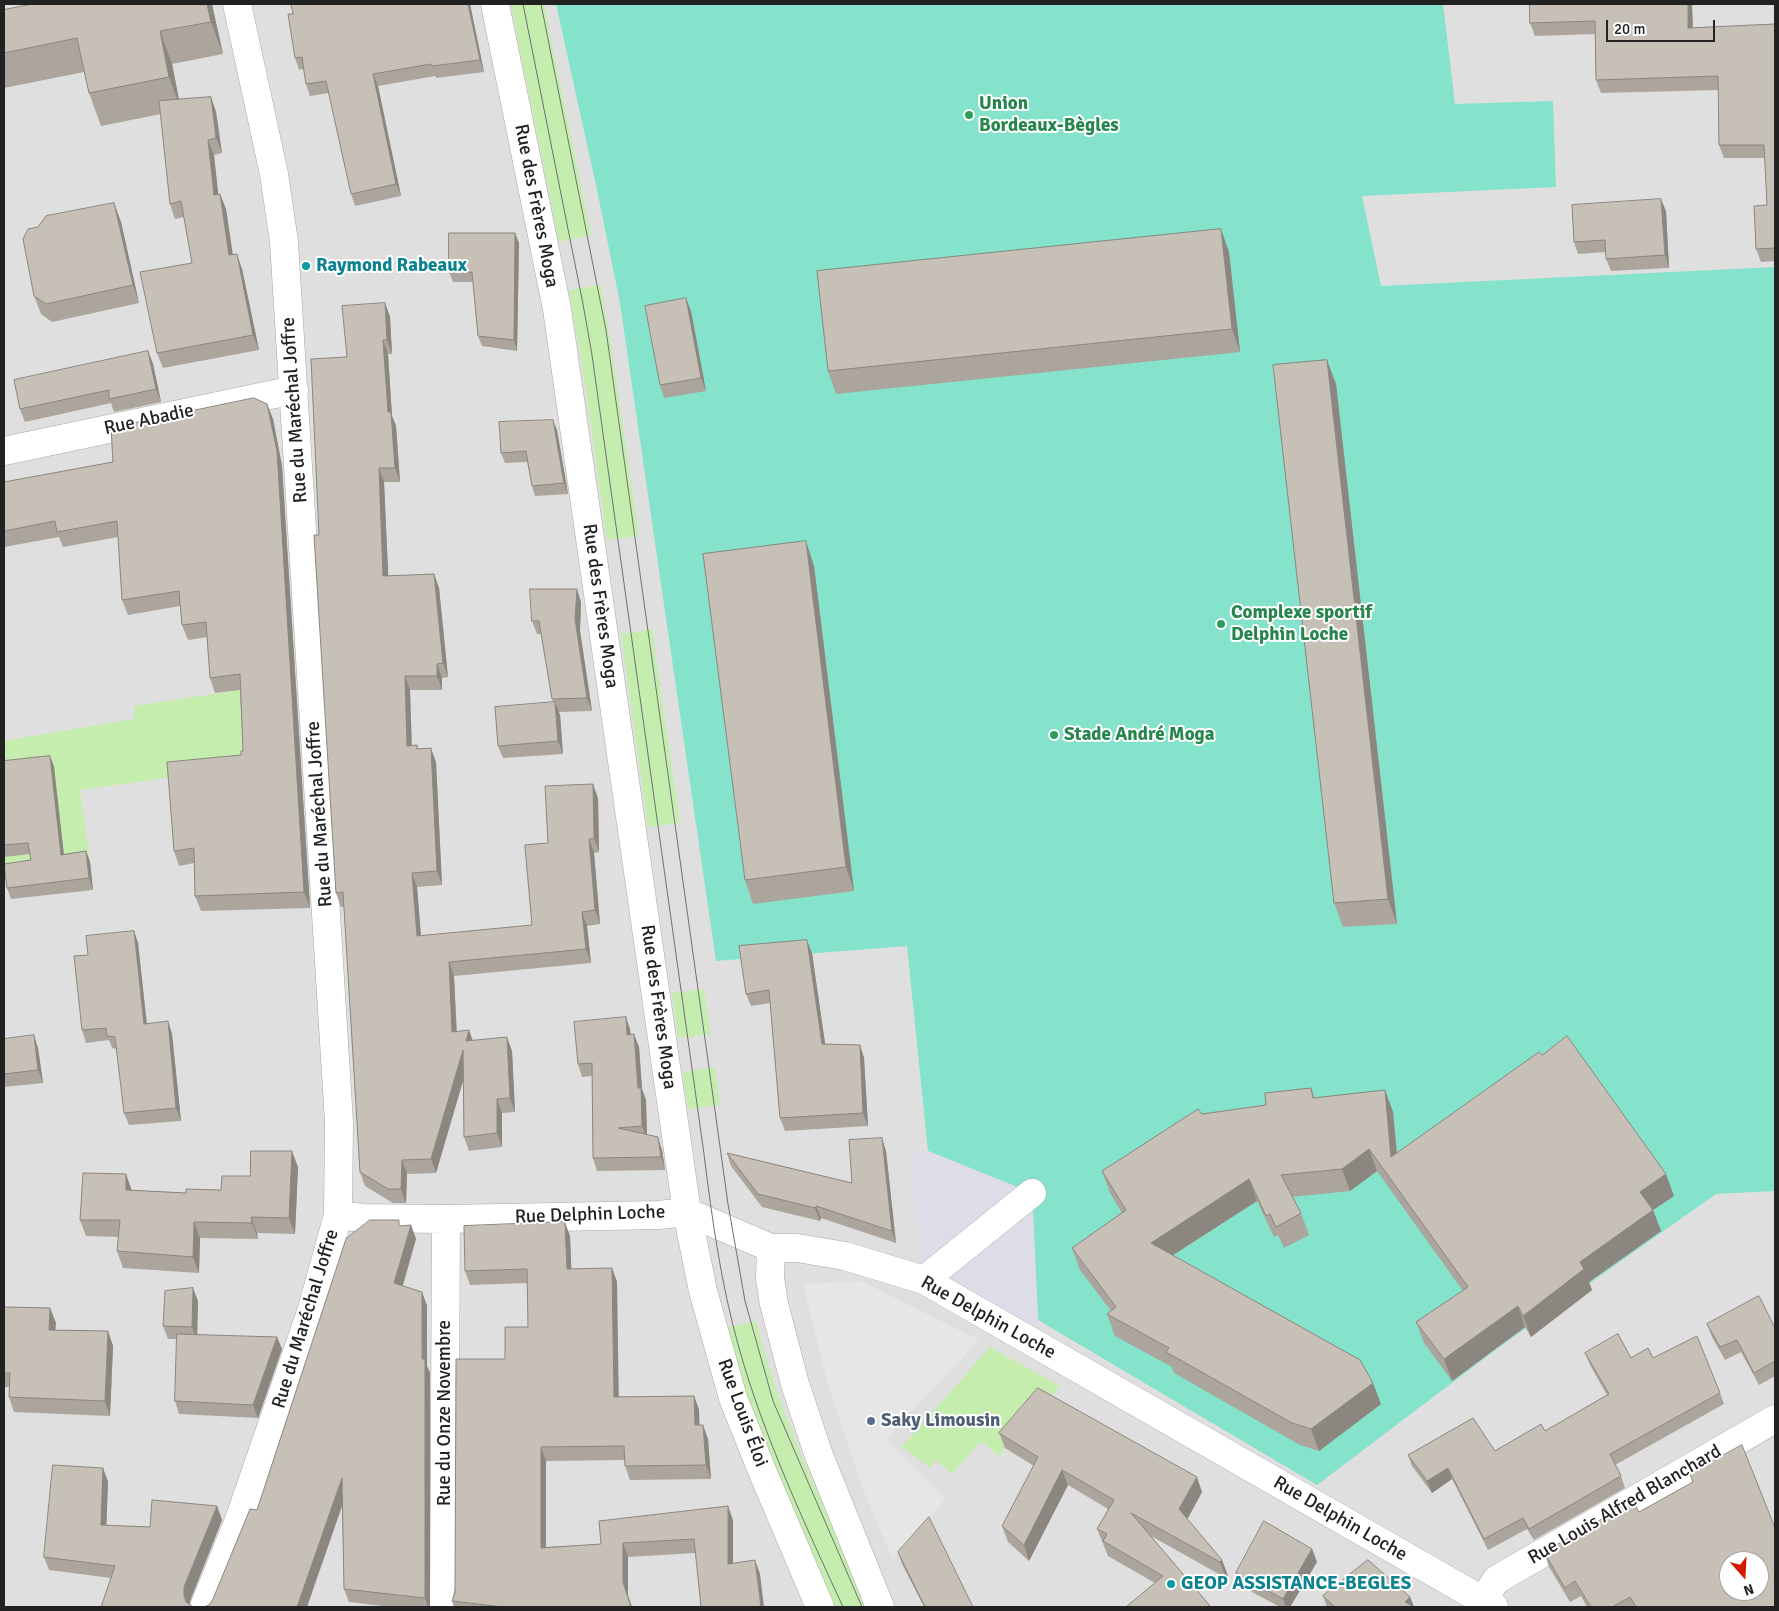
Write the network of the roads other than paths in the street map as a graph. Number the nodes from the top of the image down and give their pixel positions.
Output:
1 (237, 4) edge
2 (495, 4) edge
3 (294, 390) junction
4 (4, 451) edge
5 (1032, 1193) dead end
6 (687, 1212) junction
7 (338, 1215) junction
8 (446, 1219) junction
9 (771, 1248) junction
10 (924, 1280) junction
11 (1775, 1419) edge
12 (1489, 1604) edge
13 (204, 1607) edge
14 (444, 1607) edge
15 (820, 1607) edge
16 (880, 1607) edge

1 - 3 street, Rue du Maréchal Joffre
2 - 6 street, Rue des Frères Moga
3 - 4 street, Rue Abadie
3 - 7 street, Rue du Maréchal Joffre
5 - 10 street
6 - 8 street, Rue Delphin Loche
6 - 9 street, Rue Delphin Loche
6 - 15 street, Rue Louis Éloi
7 - 8 street, Rue Delphin Loche
7 - 13 street, Rue du Maréchal Joffre
8 - 14 street, Rue du Onze Novembre
9 - 10 street, Rue Delphin Loche
9 - 16 street
10 - 12 street, Rue Delphin Loche
11 - 12 street, Rue Louis Alfred Blanchard

